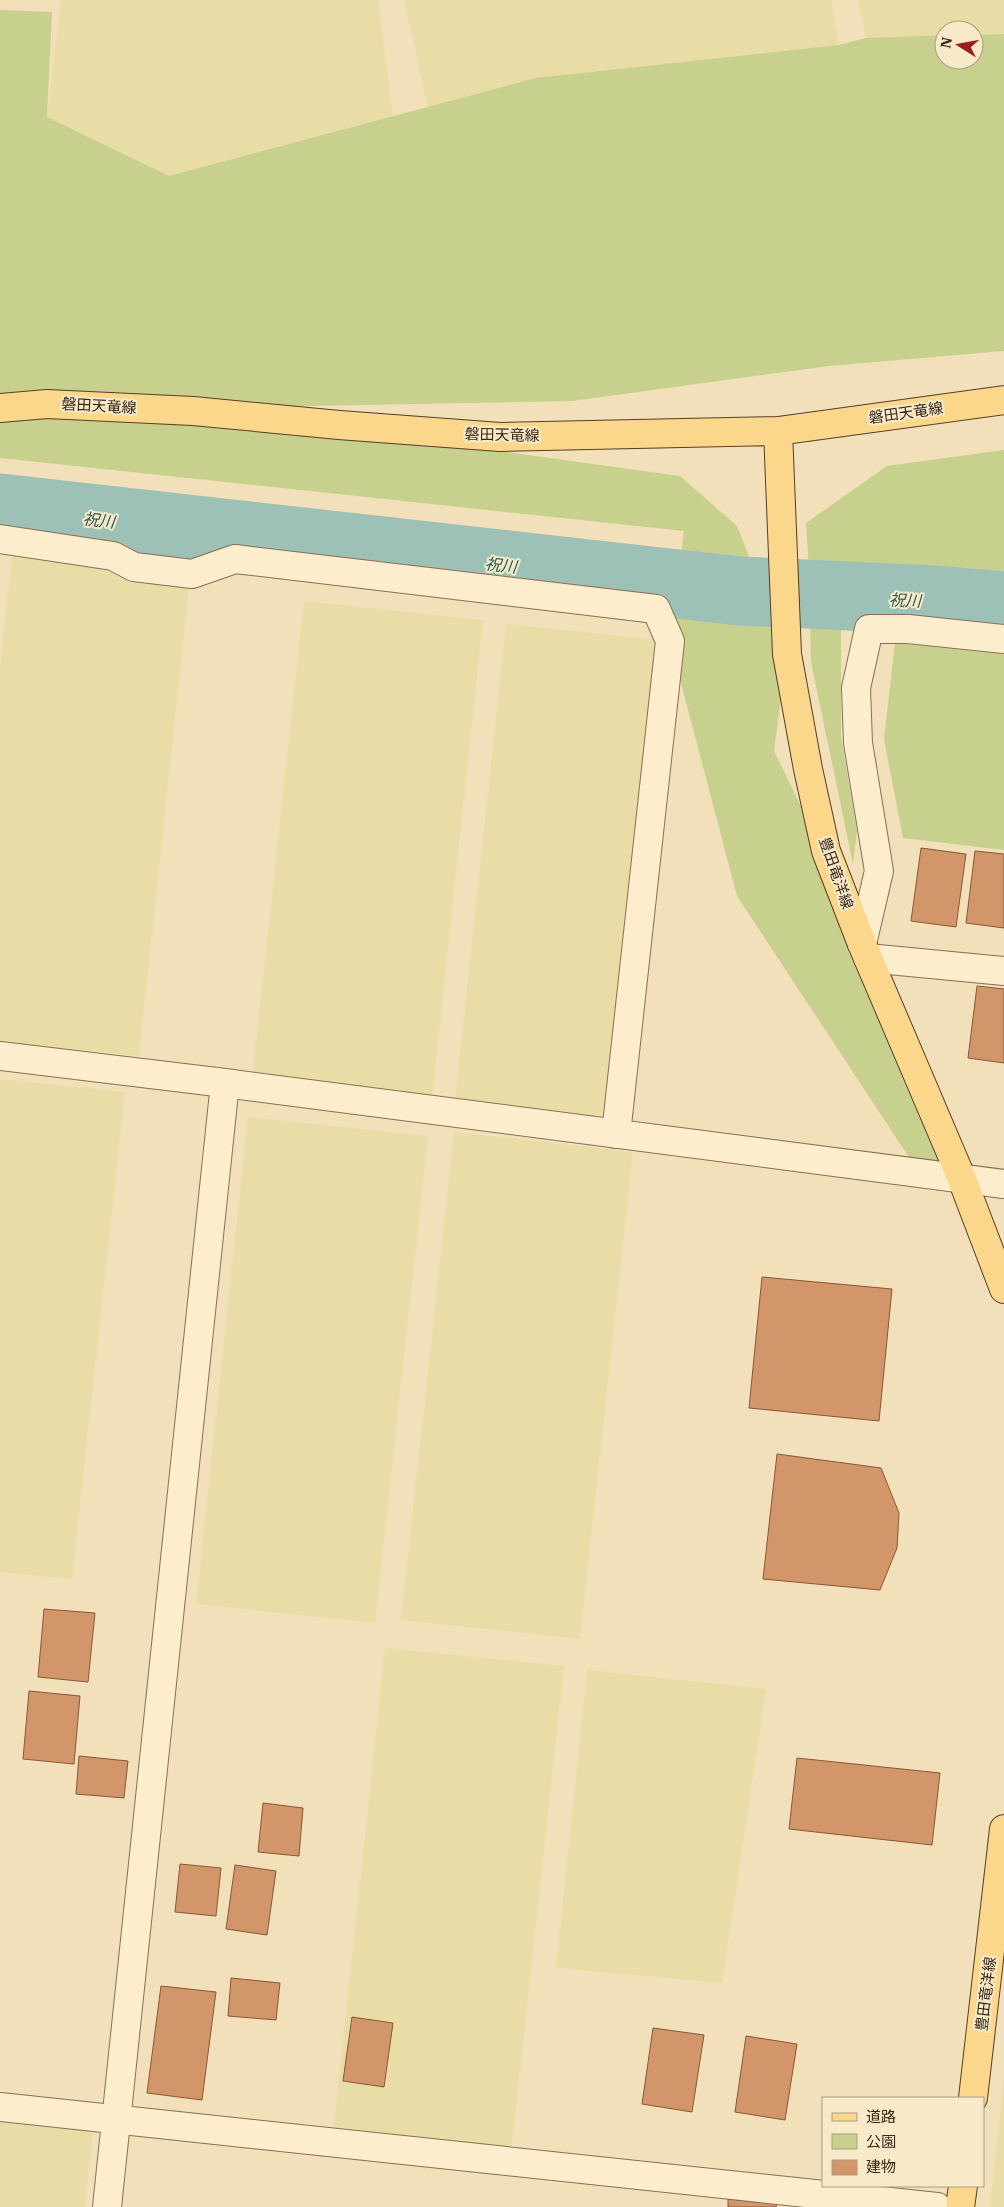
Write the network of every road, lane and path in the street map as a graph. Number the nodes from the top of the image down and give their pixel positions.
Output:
1 (1004, 400) edge
2 (0, 408) edge
3 (778, 431) junction
4 (0, 539) edge
5 (1004, 639) edge
6 (865, 951) junction
7 (1004, 971) edge
8 (0, 1056) edge
9 (225, 1082) junction
10 (616, 1134) junction
11 (962, 1179) junction
12 (1004, 1184) edge
13 (1004, 1289) edge
14 (1004, 1829) edge
15 (973, 2097) edge
16 (0, 2107) edge
17 (116, 2119) junction
18 (963, 2187) edge
19 (107, 2207) edge
20 (937, 2207) edge
21 (960, 2207) edge

1 - 3 main road, 磐田天竜線
2 - 3 main road, 磐田天竜線
3 - 6 main road, 豊田竜洋線
4 - 10 street
5 - 6 street
6 - 7 street
6 - 11 main road, 豊田竜洋線
8 - 9 street
9 - 10 street
9 - 17 street
10 - 11 street
11 - 12 street
11 - 13 main road, 豊田竜洋線
14 - 15 main road, 豊田竜洋線
16 - 17 street
17 - 19 street
17 - 20 street
18 - 21 main road

